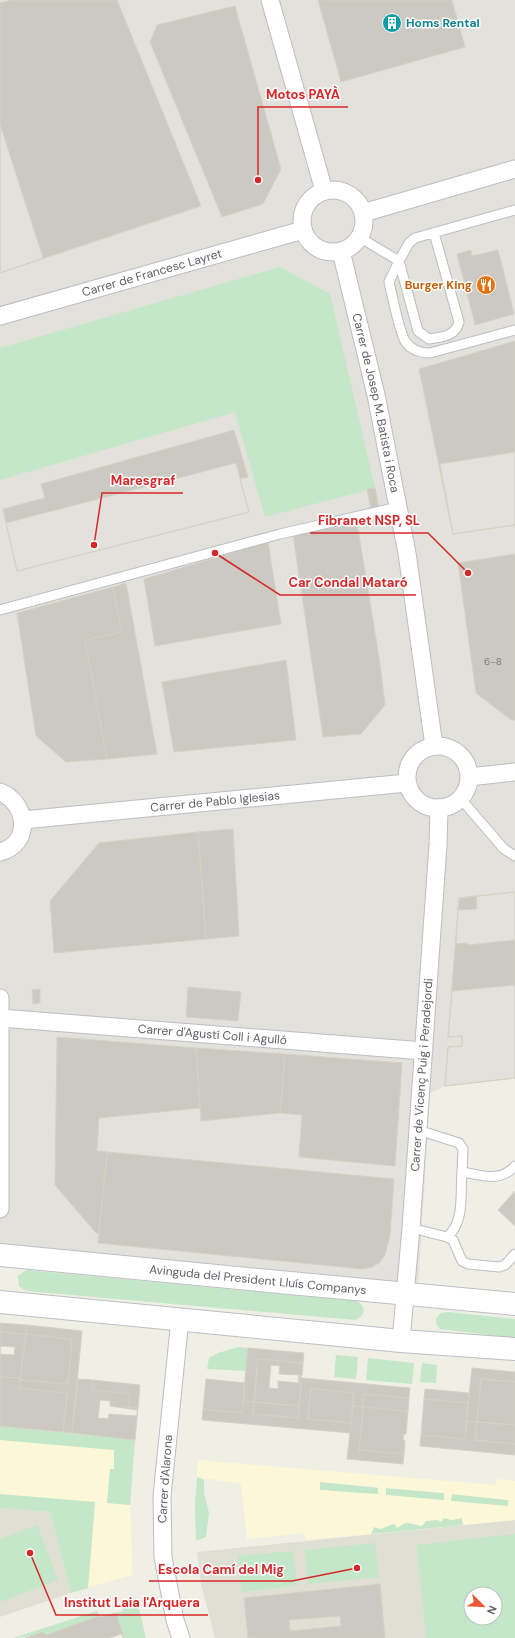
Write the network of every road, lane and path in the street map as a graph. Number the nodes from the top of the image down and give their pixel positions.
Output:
1 (270, 0) edge
2 (515, 169) edge
3 (324, 191) junction
4 (515, 210) edge
5 (363, 212) junction
6 (303, 230) junction
7 (434, 233) junction
8 (359, 237) junction
9 (341, 251) junction
10 (399, 261) junction
11 (0, 316) edge
12 (515, 330) edge
13 (398, 507) junction
14 (0, 610) edge
15 (434, 746) junction
16 (515, 772) edge
17 (469, 777) junction
18 (407, 783) junction
19 (0, 792) edge
20 (460, 798) junction
21 (439, 808) junction
22 (23, 820) junction
23 (0, 852) edge
24 (515, 856) edge
25 (0, 998) edge
26 (0, 1018) edge
27 (424, 1051) junction
28 (418, 1130) junction
29 (515, 1166) edge
30 (462, 1172) junction
31 (0, 1209) edge
32 (411, 1228) junction
33 (447, 1237) junction
34 (515, 1254) edge
35 (0, 1255) edge
36 (405, 1300) junction
37 (0, 1302) edge
38 (515, 1304) edge
39 (180, 1320) junction
40 (401, 1341) junction
41 (515, 1349) edge
42 (181, 1638) edge

1 - 3 street
2 - 5 street
3 - 5 street
3 - 6 street
4 - 7 lane
5 - 8 street
6 - 9 street
6 - 11 street, Carrer de Francesc Layret
7 - 10 lane
7 - 10 lane
8 - 9 street
8 - 10 lane
9 - 13 street, Carrer de Josep M. Batista i Roca
10 - 12 lane
13 - 14 lane
13 - 15 street, Carrer de Josep M. Batista i Roca
15 - 17 street
15 - 18 street
16 - 17 street
17 - 20 street
18 - 21 street
18 - 22 street, Carrer de Pablo Iglesias
19 - 22 street
20 - 21 street
20 - 24 lane
21 - 27 street, Carrer de Vicenç Puig i Peradejordi
22 - 23 street
25 - 26 street
26 - 27 street, Carrer d'Agustí Coll i Agulló
26 - 31 street
27 - 28 street, Carrer de Vicenç Puig i Peradejordi
28 - 30 lane
28 - 32 street, Carrer de Vicenç Puig i Peradejordi
29 - 30 lane
30 - 33 lane
32 - 33 lane
32 - 36 street, Carrer de Vicenç Puig i Peradejordi
33 - 34 lane
35 - 36 street, Avinguda del President Lluís Companys
36 - 38 street, Avinguda del President Lluís Companys
36 - 40 street, Carrer de Vicenç Puig i Peradejordi
37 - 39 street
39 - 40 street
39 - 42 street, Carrer d'Alarona
40 - 41 street

